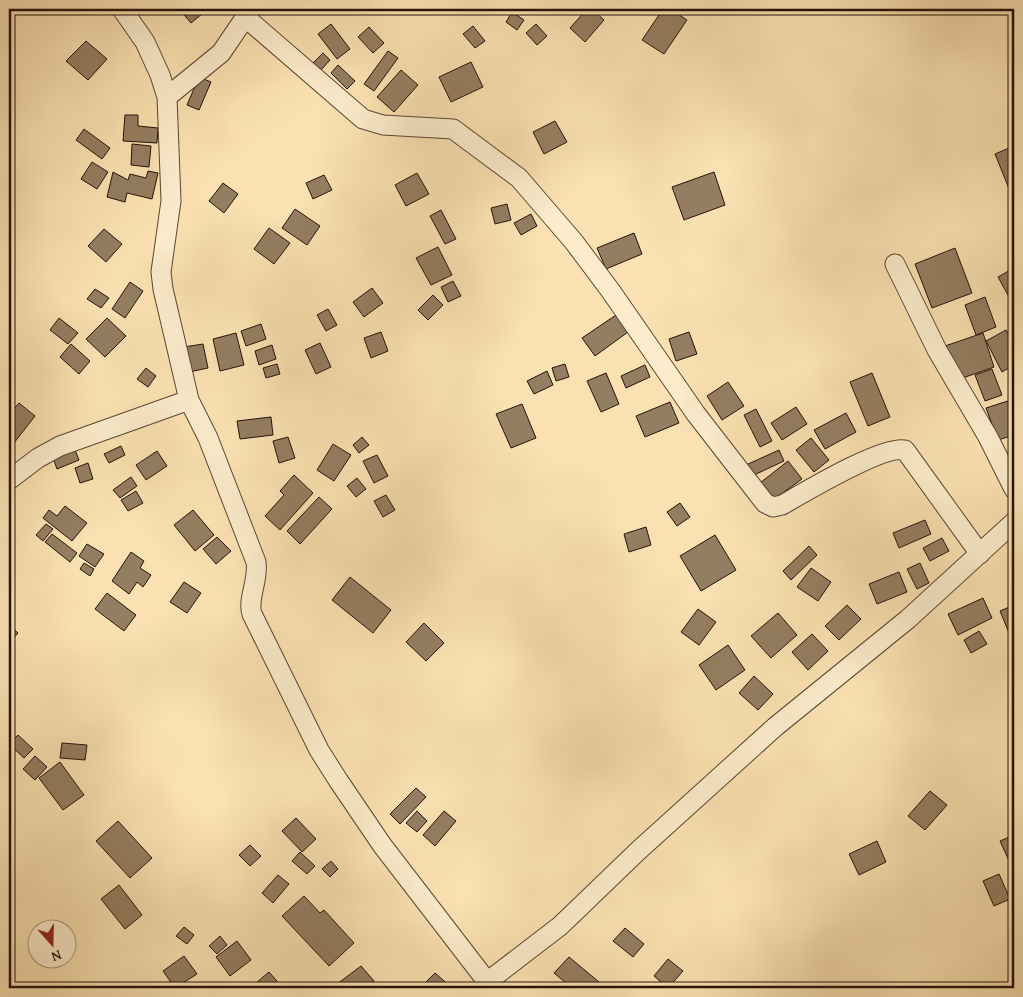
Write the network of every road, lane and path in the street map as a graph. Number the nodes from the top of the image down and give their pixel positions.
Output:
1 (122, 9) edge
2 (248, 13) edge
3 (167, 97) junction
4 (895, 264) dead end
5 (189, 400) junction
6 (9, 480) edge
7 (1014, 489) edge
8 (1014, 525) edge
9 (980, 554) junction
10 (490, 985) edge

1 - 3 street
2 - 3 street
2 - 9 street
3 - 5 street
4 - 7 street
5 - 6 street
5 - 10 street
8 - 9 street
9 - 10 street

